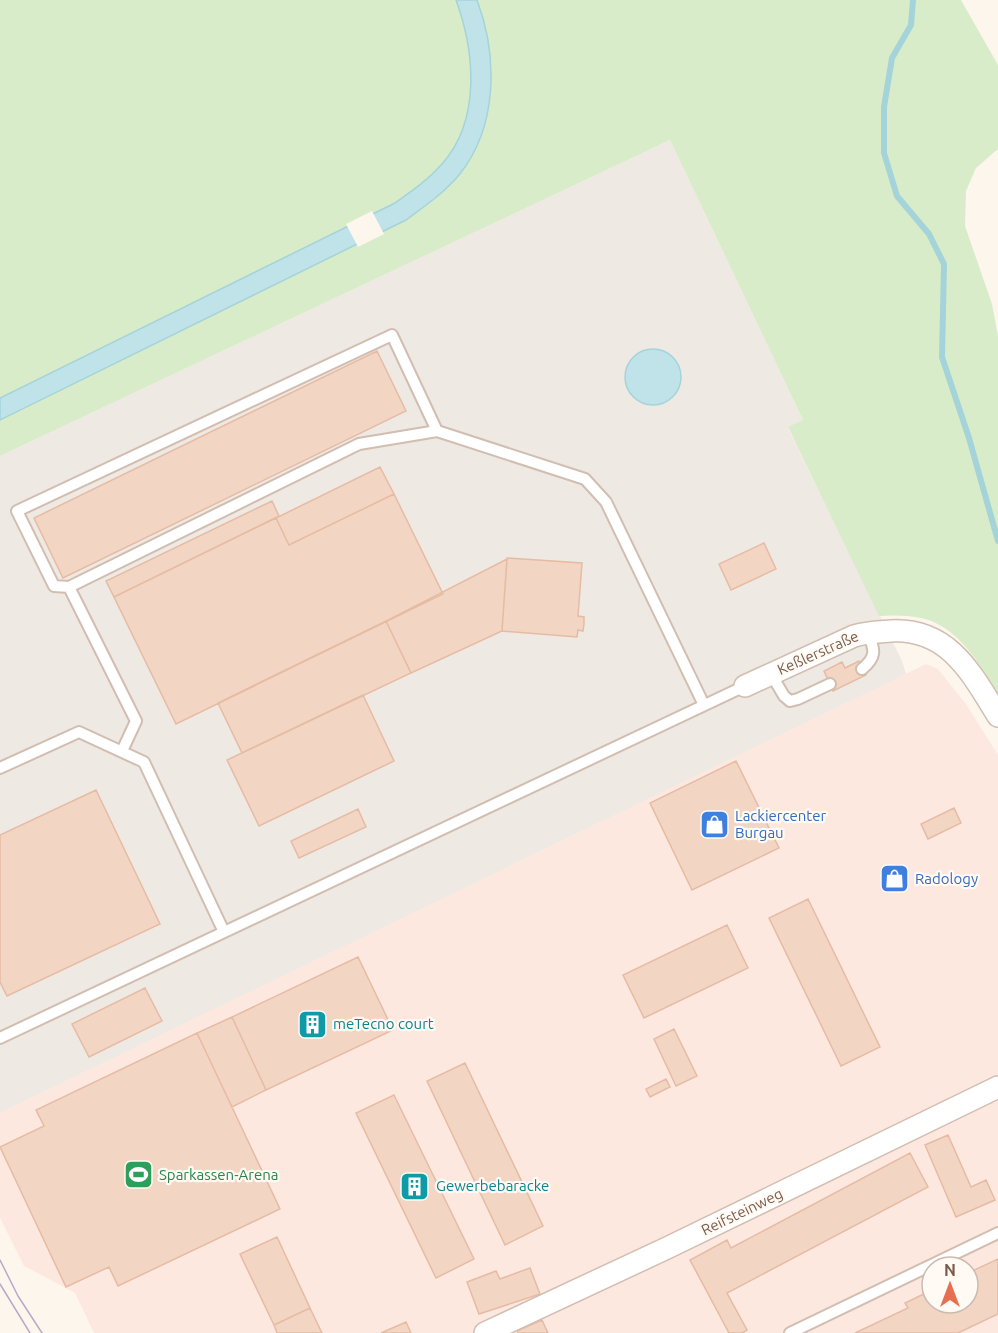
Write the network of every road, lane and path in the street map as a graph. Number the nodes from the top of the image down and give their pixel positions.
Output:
1 (436, 431) junction
2 (69, 587) junction
3 (868, 632) junction
4 (862, 669) dead end
5 (771, 674) junction
6 (830, 684) dead end
7 (745, 686) joint
8 (704, 705) junction
9 (998, 717) edge
10 (122, 752) junction
11 (0, 768) edge
12 (224, 932) junction
13 (0, 1038) edge
14 (998, 1087) edge
15 (998, 1233) edge
16 (485, 1333) edge
17 (790, 1333) edge

1 - 2 lane
1 - 2 lane
1 - 8 lane
2 - 10 lane
3 - 4 lane
3 - 5 street, Keßlerstraße
3 - 9 street, Keßlerstraße
5 - 6 lane
5 - 7 street, Keßlerstraße
7 - 8 lane
8 - 12 lane
10 - 11 lane
10 - 12 lane
12 - 13 lane
14 - 16 street, Reifsteinweg
15 - 17 lane

